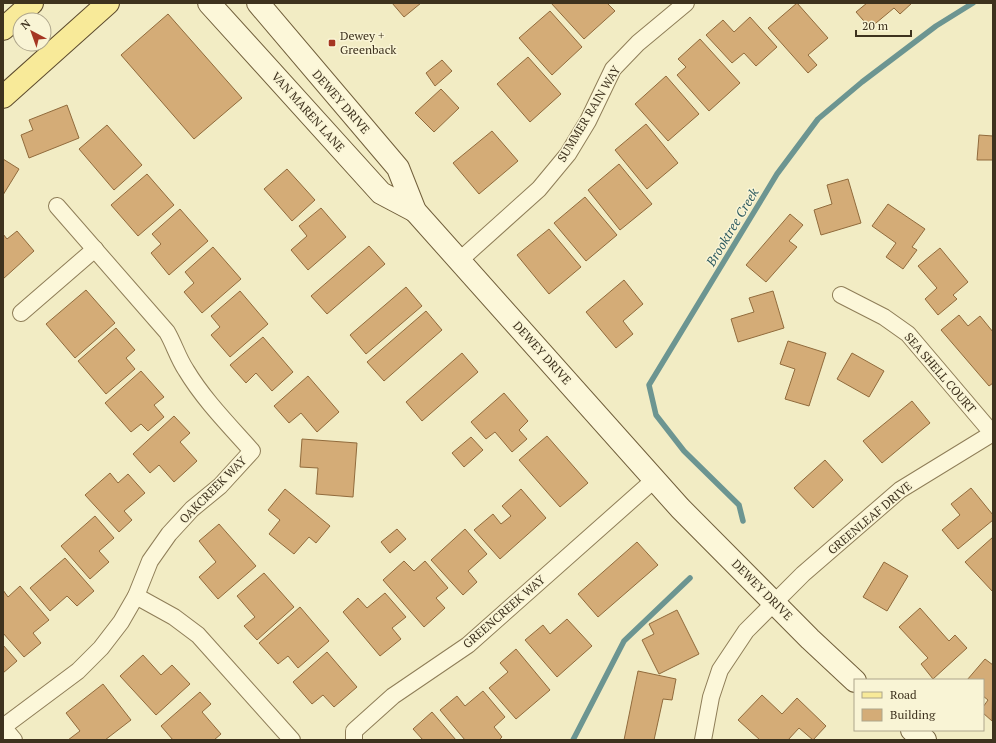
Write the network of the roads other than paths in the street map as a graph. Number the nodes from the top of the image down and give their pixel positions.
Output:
1 (32, 3) edge
2 (108, 3) edge
3 (209, 3) edge
4 (258, 3) edge
5 (686, 3) edge
6 (3, 29) edge
7 (3, 97) edge
8 (56, 206) dead end
9 (415, 211) junction
10 (95, 249) junction
11 (460, 260) junction
12 (841, 295) dead end
13 (21, 313) dead end
14 (993, 433) edge
15 (654, 480) junction
16 (136, 596) junction
17 (774, 602) junction
18 (854, 680) edge
19 (3, 727) edge
20 (913, 731) edge
21 (14, 740) edge
22 (292, 740) edge
23 (354, 740) edge
24 (704, 740) edge
25 (925, 740) edge

1 - 6 main road
2 - 7 main road
3 - 9 main road, VAN MAREN LANE
4 - 9 main road, DEWEY DRIVE
5 - 11 street, SUMMER RAIN WAY
8 - 10 street, OAKCREEK WAY
9 - 11 main road, DEWEY DRIVE
10 - 13 street
10 - 16 street, OAKCREEK WAY
11 - 15 main road, DEWEY DRIVE
12 - 14 street, SEA SHELL COURT
14 - 17 street, GREENLEAF DRIVE
15 - 17 main road, DEWEY DRIVE
15 - 23 street, GREENCREEK WAY
16 - 19 street, OAKCREEK WAY
16 - 22 street
17 - 18 main road, DEWEY DRIVE
17 - 24 street, GREENLEAF DRIVE
19 - 21 street
20 - 25 main road

